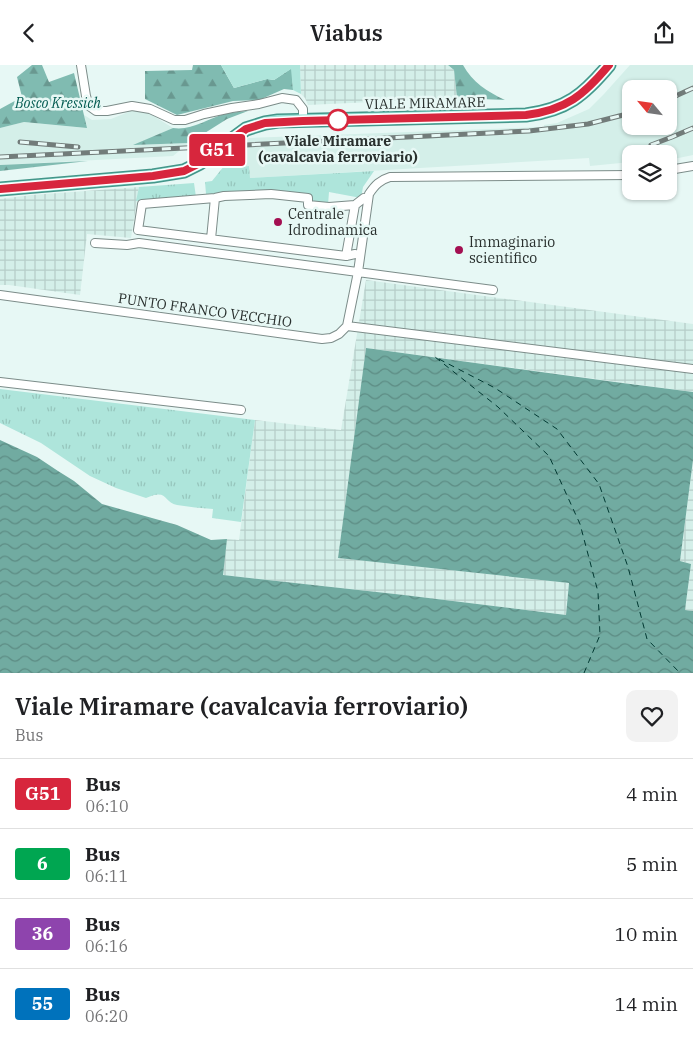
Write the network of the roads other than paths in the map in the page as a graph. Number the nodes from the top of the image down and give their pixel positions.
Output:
1 (81, 65) edge
2 (609, 65) edge
3 (303, 121) junction
4 (693, 166) edge
5 (677, 169) edge
6 (622, 175) edge
7 (0, 189) edge
8 (215, 198) junction
9 (364, 198) dead end
10 (355, 205) junction
11 (210, 239) junction
12 (95, 243) dead end
13 (355, 254) dead end
14 (346, 256) junction
15 (358, 272) junction
16 (493, 290) dead end
17 (0, 295) edge
18 (347, 327) junction
19 (693, 369) edge
20 (0, 382) edge
21 (241, 410) dead end

1 - 3 street
2 - 3 main road, VIALE MIRAMARE
3 - 7 main road, VIALE MIRAMARE
4 - 5 street
6 - 15 street
8 - 10 street
8 - 11 street
8 - 11 street
9 - 10 street
10 - 14 street
11 - 14 street
12 - 15 street
13 - 14 street
15 - 16 street
15 - 18 street
17 - 18 street, PUNTO FRANCO VECCHIO
18 - 19 street
20 - 21 street

